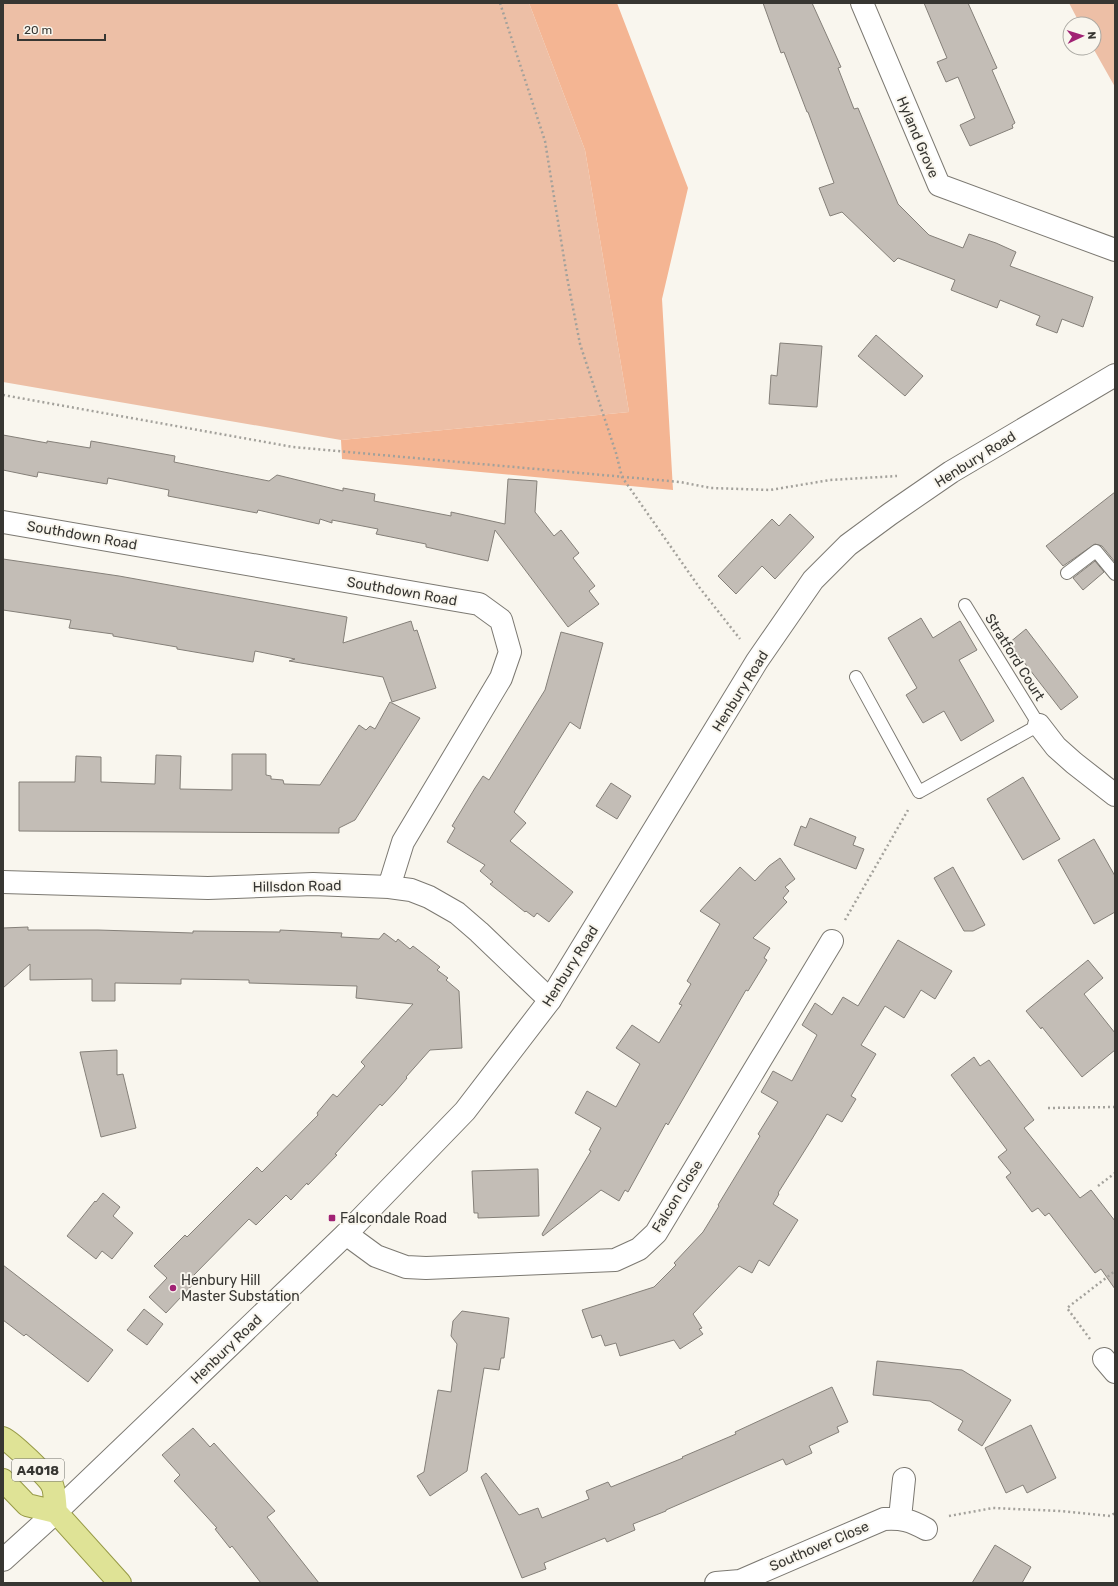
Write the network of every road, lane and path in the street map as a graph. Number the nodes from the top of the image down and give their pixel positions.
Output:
1 (500, 3) edge
2 (862, 3) edge
3 (1115, 250) edge
4 (1115, 375) edge
5 (3, 395) edge
6 (898, 476) dead end
7 (622, 477) junction
8 (3, 522) edge
9 (1067, 573) dead end
10 (1115, 574) edge
11 (965, 605) dead end
12 (757, 661) junction
13 (856, 677) dead end
14 (1039, 725) junction
15 (919, 792) junction
16 (1115, 795) edge
17 (3, 882) edge
18 (389, 887) junction
19 (832, 941) joint
20 (550, 1000) junction
21 (1048, 1108) dead end
22 (1115, 1108) edge
23 (1115, 1173) edge
24 (1098, 1186) dead end
25 (346, 1234) junction
26 (1115, 1271) edge
27 (1110, 1366) edge
28 (3, 1438) edge
29 (904, 1479) dead end
30 (3, 1480) edge
31 (56, 1512) junction
32 (1115, 1513) edge
33 (914, 1523) junction
34 (3, 1560) edge
35 (120, 1583) edge
36 (716, 1583) edge

1 - 7 path
2 - 3 street, Hyland Grove
4 - 12 street, Henbury Road
5 - 7 path
6 - 7 path
7 - 12 path
8 - 18 street, Southdown Road
9 - 10 lane
11 - 14 lane, Stratford Court
12 - 20 street, Henbury Road
13 - 15 lane
14 - 15 lane
14 - 16 street
15 - 19 path
17 - 18 street, Hillsdon Road
18 - 20 street, Hillsdon Road
19 - 25 street, Falcon Close
20 - 25 street, Henbury Road
21 - 22 path
23 - 24 path
25 - 31 street, Henbury Road
26 - 27 path
28 - 31 main road, A4018
29 - 33 street
30 - 31 main road, A4018
31 - 34 street, Henbury Road
31 - 35 main road
32 - 33 path
33 - 36 street, Southover Close

